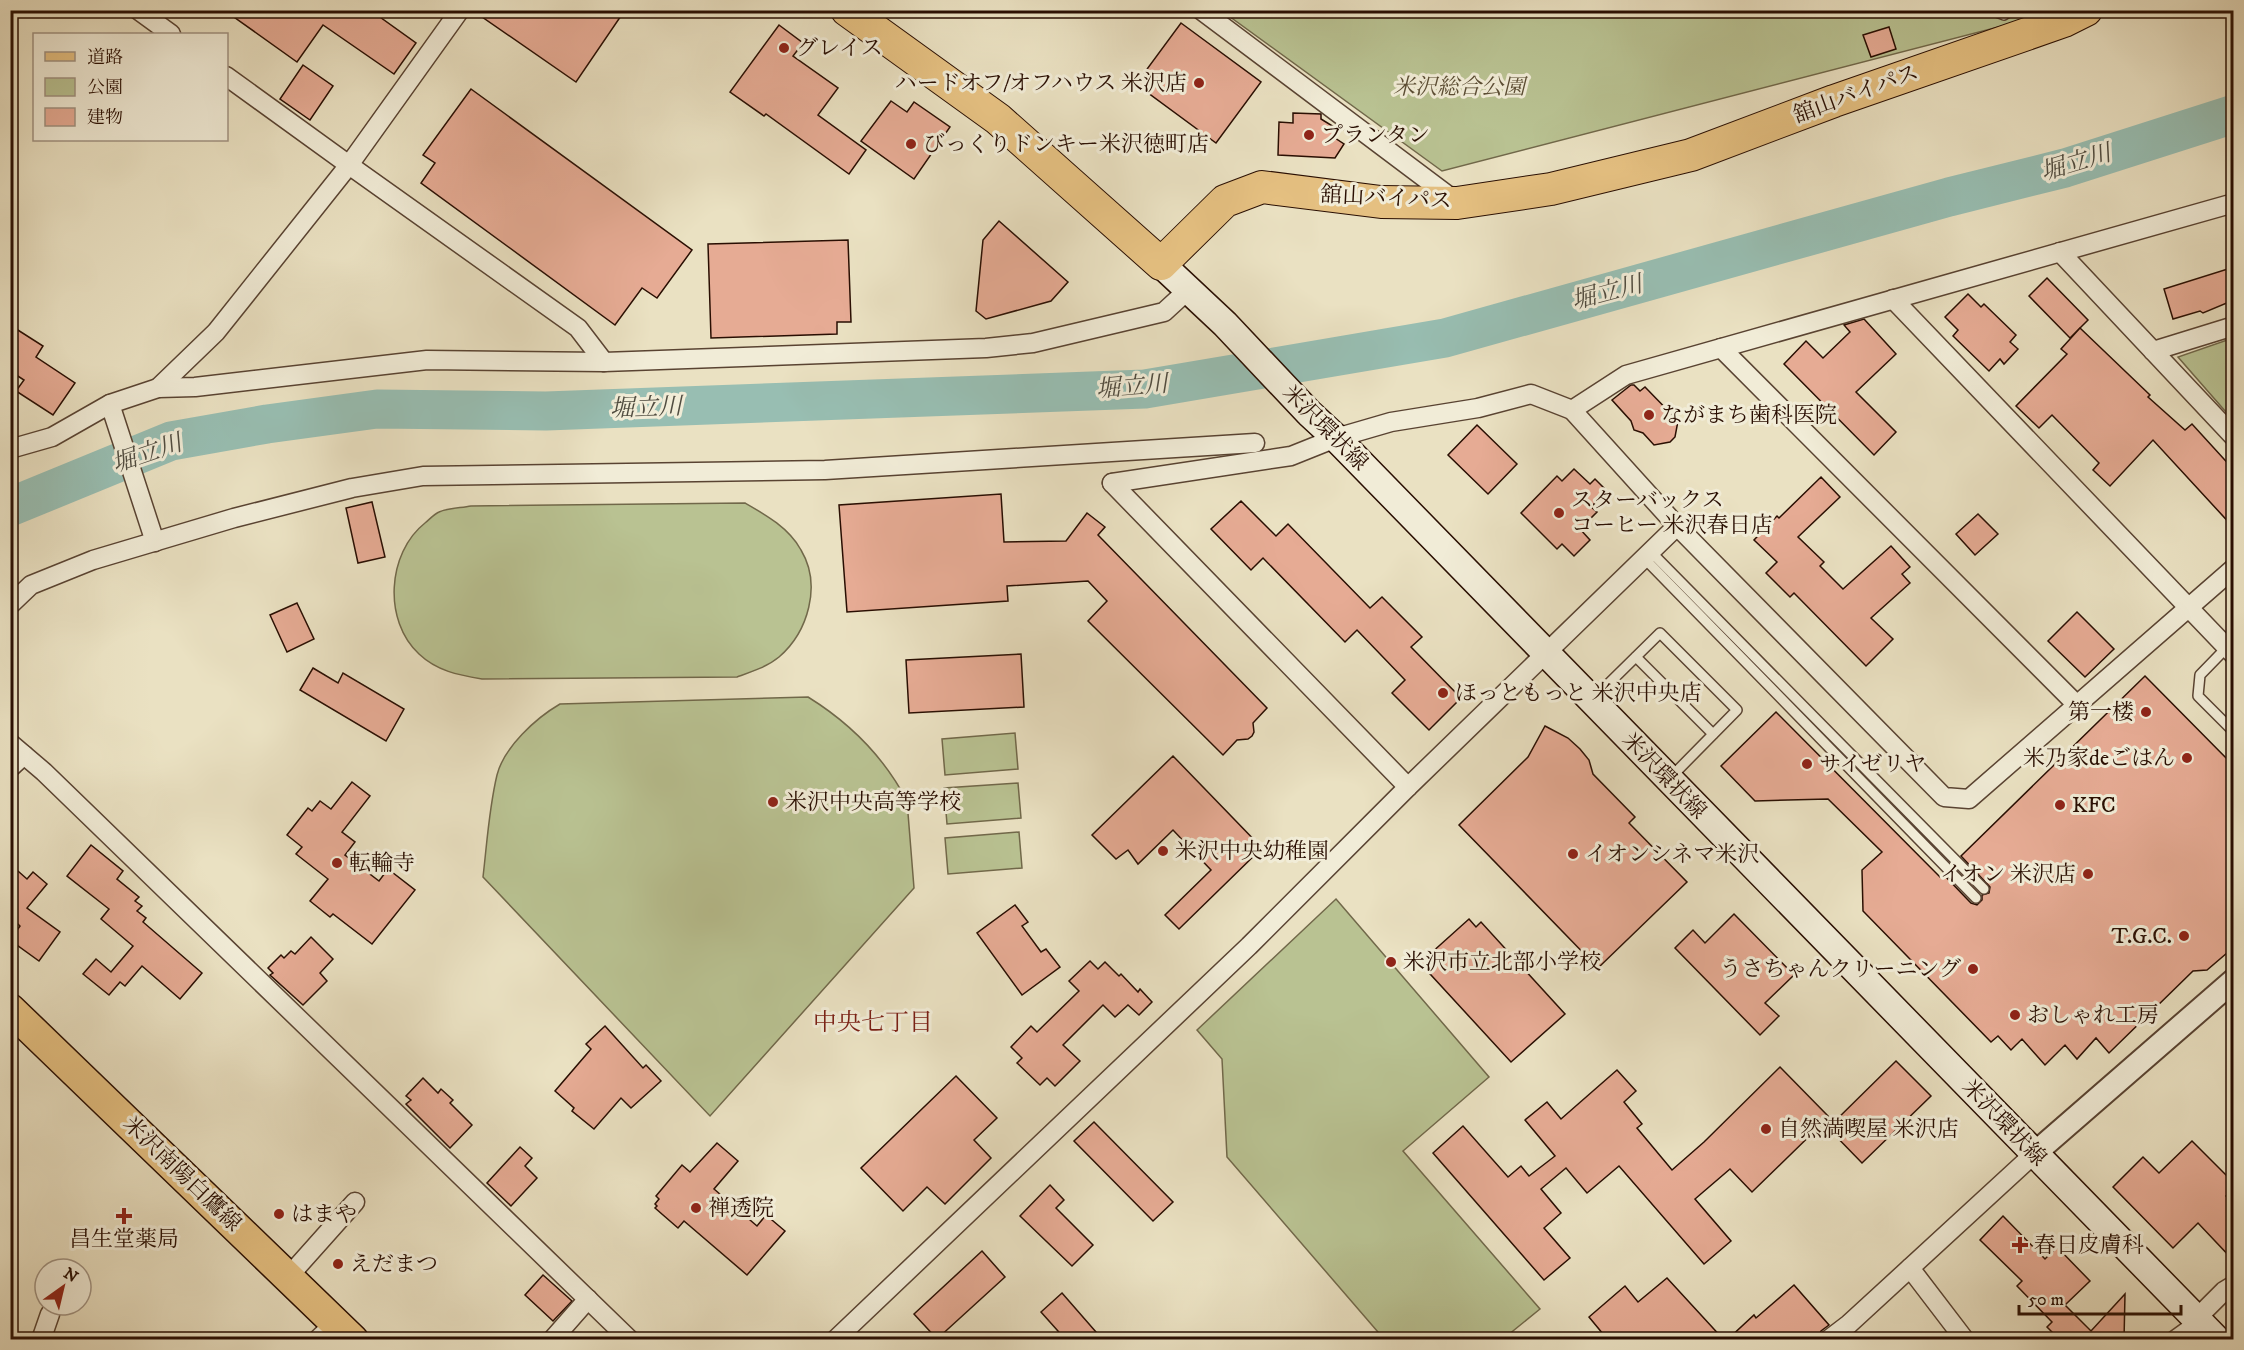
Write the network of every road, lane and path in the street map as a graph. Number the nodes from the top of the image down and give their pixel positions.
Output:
1 (138, 10) edge
2 (460, 10) edge
3 (847, 10) edge
4 (1201, 10) edge
5 (1990, 10) edge
6 (2012, 10) edge
7 (2086, 10) edge
8 (170, 33) edge
9 (228, 77) edge
10 (349, 165) junction
11 (1457, 203) junction
12 (2234, 203) edge
13 (2060, 252) junction
14 (1161, 264) junction
15 (1188, 290) junction
16 (1893, 300) junction
17 (2234, 326) edge
18 (1721, 348) junction
19 (2153, 351) junction
20 (604, 362) junction
21 (158, 388) junction
22 (112, 409) junction
23 (1572, 410) junction
24 (2234, 437) edge
25 (1336, 438) junction
26 (1254, 443) dead end
27 (10, 449) edge
28 (1677, 526) junction
29 (155, 542) junction
30 (1648, 555) junction
31 (2234, 568) edge
32 (10, 604) edge
33 (1701, 609) junction
34 (2189, 609) junction
35 (2231, 648) edge
36 (1546, 655) junction
37 (1636, 657) junction
38 (1591, 702) junction
39 (2077, 705) junction
40 (2234, 732) edge
41 (1713, 734) junction
42 (17, 749) edge
43 (10, 768) edge
44 (1668, 780) junction
45 (1408, 787) junction
46 (1984, 889) dead end
47 (1976, 897) dead end
48 (2234, 980) edge
49 (14, 1022) edge
50 (2034, 1154) junction
51 (355, 1202) dead end
52 (1910, 1268) junction
53 (289, 1276) junction
54 (2234, 1285) edge
55 (588, 1299) junction
56 (49, 1317) edge
57 (2204, 1327) edge
58 (335, 1334) edge
59 (41, 1340) edge
60 (552, 1340) edge
61 (630, 1340) edge
62 (835, 1340) edge
63 (1828, 1340) edge
64 (1965, 1340) edge
65 (2175, 1340) edge

1 - 8 street
2 - 10 street
3 - 14 highway
4 - 11 street
5 - 6 lane
7 - 11 highway, 舘山バイパス
9 - 10 street
10 - 20 street
10 - 21 street
11 - 14 highway, 舘山バイパス
12 - 13 street
13 - 16 street
13 - 19 street
14 - 15 main road, 米沢環状線
15 - 20 street
15 - 25 main road, 米沢環状線
16 - 18 street
16 - 34 street
17 - 19 street
18 - 23 street
18 - 39 street
19 - 24 street
20 - 21 street
21 - 22 street
22 - 27 street
22 - 29 street
23 - 25 street
23 - 28 street
25 - 36 main road, 米沢環状線
25 - 45 street
26 - 29 street
28 - 30 street
28 - 39 street
29 - 32 street
30 - 33 lane
30 - 36 street
31 - 34 street
33 - 46 lane
33 - 47 lane
34 - 35 street
34 - 39 street
35 - 40 lane
36 - 38 main road, 米沢環状線
36 - 45 street
37 - 38 lane
37 - 41 lane
37 - 41 lane
38 - 44 main road, 米沢環状線
41 - 44 lane
42 - 43 street
42 - 55 street
44 - 50 main road, 米沢環状線
45 - 62 street
48 - 50 street
49 - 53 main road, 米沢南陽白鷹線
50 - 52 street
50 - 57 main road, 米沢環状線
51 - 53 street
52 - 63 street
52 - 64 street
53 - 58 main road, 米沢南陽白鷹線
54 - 57 street
55 - 60 street
55 - 61 street
56 - 59 street
57 - 65 street

